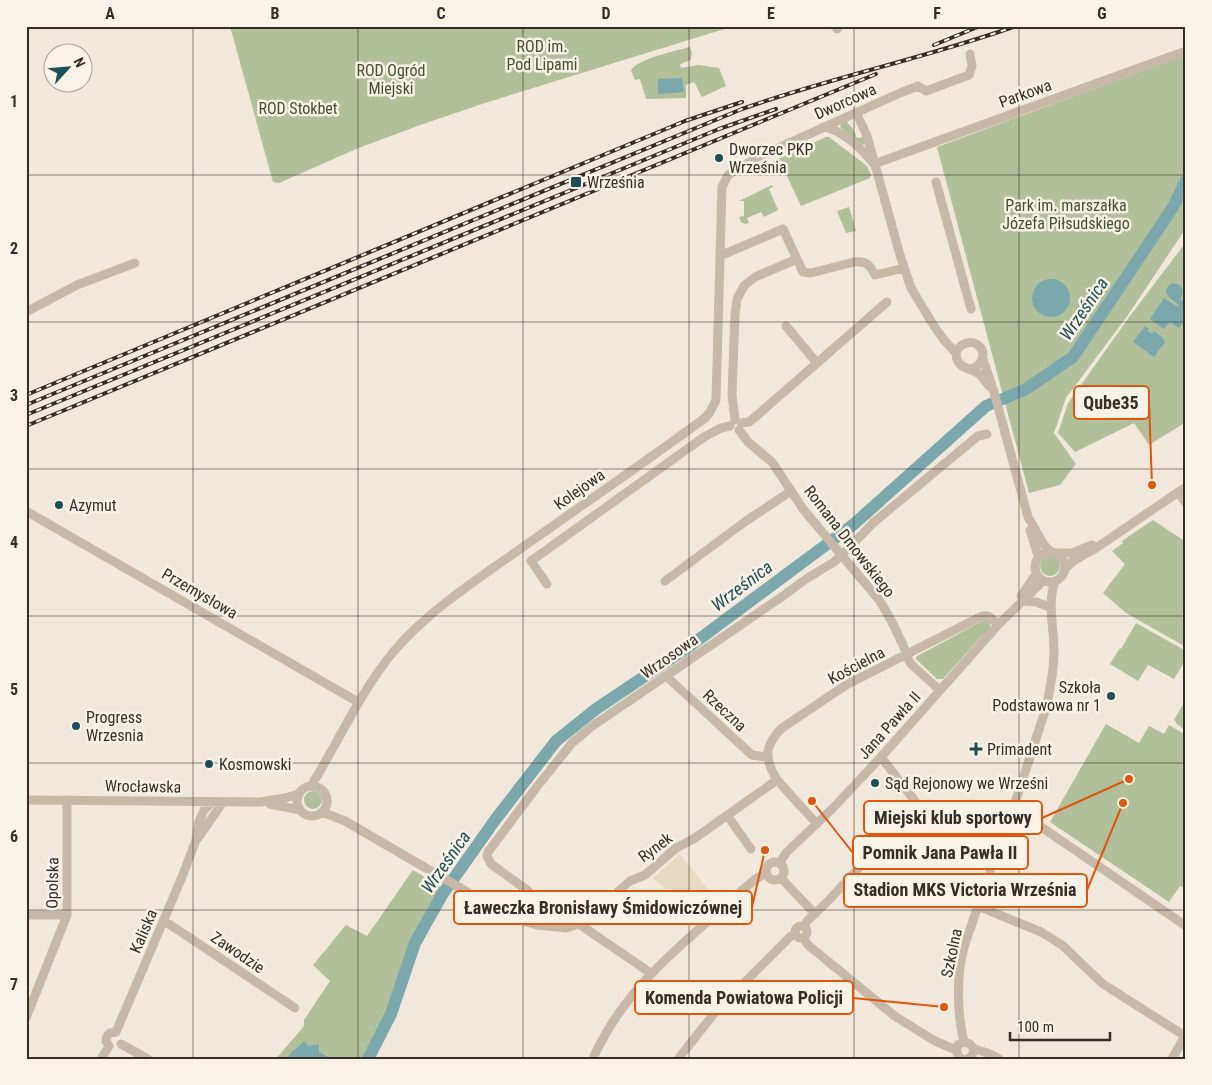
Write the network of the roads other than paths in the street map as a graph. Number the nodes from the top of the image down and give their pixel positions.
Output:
1 (1186, 51) edge
2 (970, 54) dead end
3 (856, 112) junction
4 (822, 128) junction
5 (874, 164) junction
6 (936, 182) dead end
7 (722, 187) joint
8 (720, 256) junction
9 (797, 259) junction
10 (134, 263) dead end
11 (904, 268) junction
12 (887, 302) dead end
13 (971, 309) dead end
14 (26, 312) edge
15 (786, 326) dead end
16 (938, 331) junction
17 (963, 344) junction
18 (956, 353) junction
19 (983, 359) junction
20 (817, 363) junction
21 (970, 369) junction
22 (994, 392) junction
23 (737, 425) junction
24 (987, 434) dead end
25 (1182, 490) edge
26 (791, 491) junction
27 (1186, 503) edge
28 (26, 511) edge
29 (1029, 520) junction
30 (1108, 539) junction
31 (840, 552) junction
32 (1054, 552) junction
33 (1038, 556) junction
34 (1065, 569) junction
35 (1036, 574) junction
36 (665, 581) dead end
37 (1044, 581) junction
38 (1055, 581) junction
39 (547, 584) dead end
40 (1020, 603) junction
41 (1047, 606) junction
42 (1051, 620) junction
43 (998, 625) junction
44 (907, 655) junction
45 (666, 676) junction
46 (940, 690) junction
47 (358, 702) junction
48 (767, 757) junction
49 (881, 757) junction
50 (324, 765) junction
51 (777, 780) junction
52 (311, 786) junction
53 (324, 790) junction
54 (299, 794) junction
55 (26, 800) edge
56 (68, 800) junction
57 (178, 802) junction
58 (212, 802) junction
59 (223, 802) junction
60 (260, 802) junction
61 (918, 804) junction
62 (325, 808) junction
63 (300, 810) junction
64 (1014, 812) junction
65 (727, 815) junction
66 (199, 822) junction
67 (817, 824) junction
68 (196, 840) junction
69 (751, 849) dead end
70 (994, 860) junction
71 (779, 863) junction
72 (766, 873) junction
73 (781, 878) junction
74 (978, 906) junction
75 (815, 914) junction
76 (26, 915) edge
77 (67, 915) junction
78 (519, 920) junction
79 (163, 922) junction
80 (579, 924) junction
81 (1186, 926) edge
82 (799, 936) junction
83 (652, 974) junction
84 (295, 1008) dead end
85 (26, 1018) edge
86 (116, 1032) junction
87 (1185, 1035) edge
88 (964, 1042) junction
89 (121, 1044) junction
90 (109, 1046) junction
91 (974, 1049) junction
92 (956, 1050) junction
93 (1182, 1050) edge
94 (102, 1059) edge
95 (148, 1059) edge
96 (593, 1059) edge
97 (678, 1059) edge
98 (962, 1059) edge
99 (967, 1059) edge
100 (998, 1059) edge
101 (1172, 1059) edge

1 - 5 street, Parkowa
2 - 3 street, Dworcowa
3 - 4 street, Dworcowa
3 - 5 street
4 - 5 street
4 - 7 street, Dworcowa
5 - 11 street
6 - 13 street
7 - 8 street, Kolejowa
8 - 9 street
8 - 47 street, Kolejowa
9 - 11 street
9 - 23 street
10 - 14 street
11 - 16 street
12 - 20 street
15 - 20 street
16 - 17 street
16 - 18 street
17 - 18 street
17 - 19 street
18 - 21 street
19 - 21 street
19 - 22 street
20 - 23 street
21 - 22 street
22 - 29 street
23 - 26 street, Romana Dmowskiego
23 - 39 street
24 - 31 street, Wrzosowa
25 - 27 street
25 - 30 street
26 - 31 street, Romana Dmowskiego
26 - 36 street
28 - 47 street, Przemysłowa
29 - 32 street
29 - 33 street
30 - 32 street
30 - 34 street
31 - 44 street, Romana Dmowskiego
31 - 45 street, Wrzosowa
32 - 33 street
32 - 34 street
33 - 35 street
34 - 38 street
35 - 37 street
35 - 40 street, Jana Pawła II
37 - 38 street
37 - 40 street, Jana Pawła II
37 - 41 street, Szkolna
38 - 42 street, Szkolna
40 - 41 street
40 - 43 street, Jana Pawła II
41 - 42 street, Szkolna
42 - 64 street, Szkolna
43 - 44 street, Kościelna
43 - 46 street, Jana Pawła II
44 - 46 street, Romana Dmowskiego
44 - 48 street, Kościelna
45 - 48 street, Rzeczna
45 - 78 street, Wrzosowa
46 - 49 street, Jana Pawła II
47 - 50 street, Kolejowa
48 - 51 street
49 - 61 street
49 - 67 street, Jana Pawła II
50 - 52 street, Kolejowa
50 - 53 street, Kolejowa
51 - 65 street, Rynek
51 - 67 street
52 - 53 street
52 - 54 street
53 - 62 street
54 - 60 street, Wrocławska
54 - 63 street
55 - 56 street, Wrocławska
56 - 57 street, Wrocławska
56 - 77 street, Opolska
57 - 58 street, Wrocławska
57 - 66 street
58 - 59 street, Wrocławska
58 - 66 street, Kaliska
59 - 60 street, Wrocławska
59 - 68 street, Kaliska
60 - 63 street, Wrocławska
61 - 70 street
61 - 75 street
62 - 63 street
62 - 78 street
64 - 70 street, Szkolna
64 - 81 street
65 - 69 street
65 - 80 street, Rynek
66 - 68 street, Kaliska
67 - 71 street, Jana Pawła II
68 - 79 street, Kaliska
70 - 74 street, Szkolna
71 - 72 street
71 - 73 street
72 - 73 street
72 - 83 street
73 - 75 street
74 - 87 street
74 - 88 street, Szkolna
75 - 82 street
76 - 77 street
77 - 85 street, Opolska
78 - 80 street
79 - 84 street, Zawodzie
79 - 86 street, Kaliska
80 - 83 street
82 - 92 street
82 - 97 street
83 - 96 street
86 - 89 street
86 - 90 street
87 - 93 street
88 - 91 street
88 - 92 street
89 - 90 street
89 - 95 street
90 - 94 street
91 - 99 street
91 - 100 street
92 - 98 street
93 - 101 street

